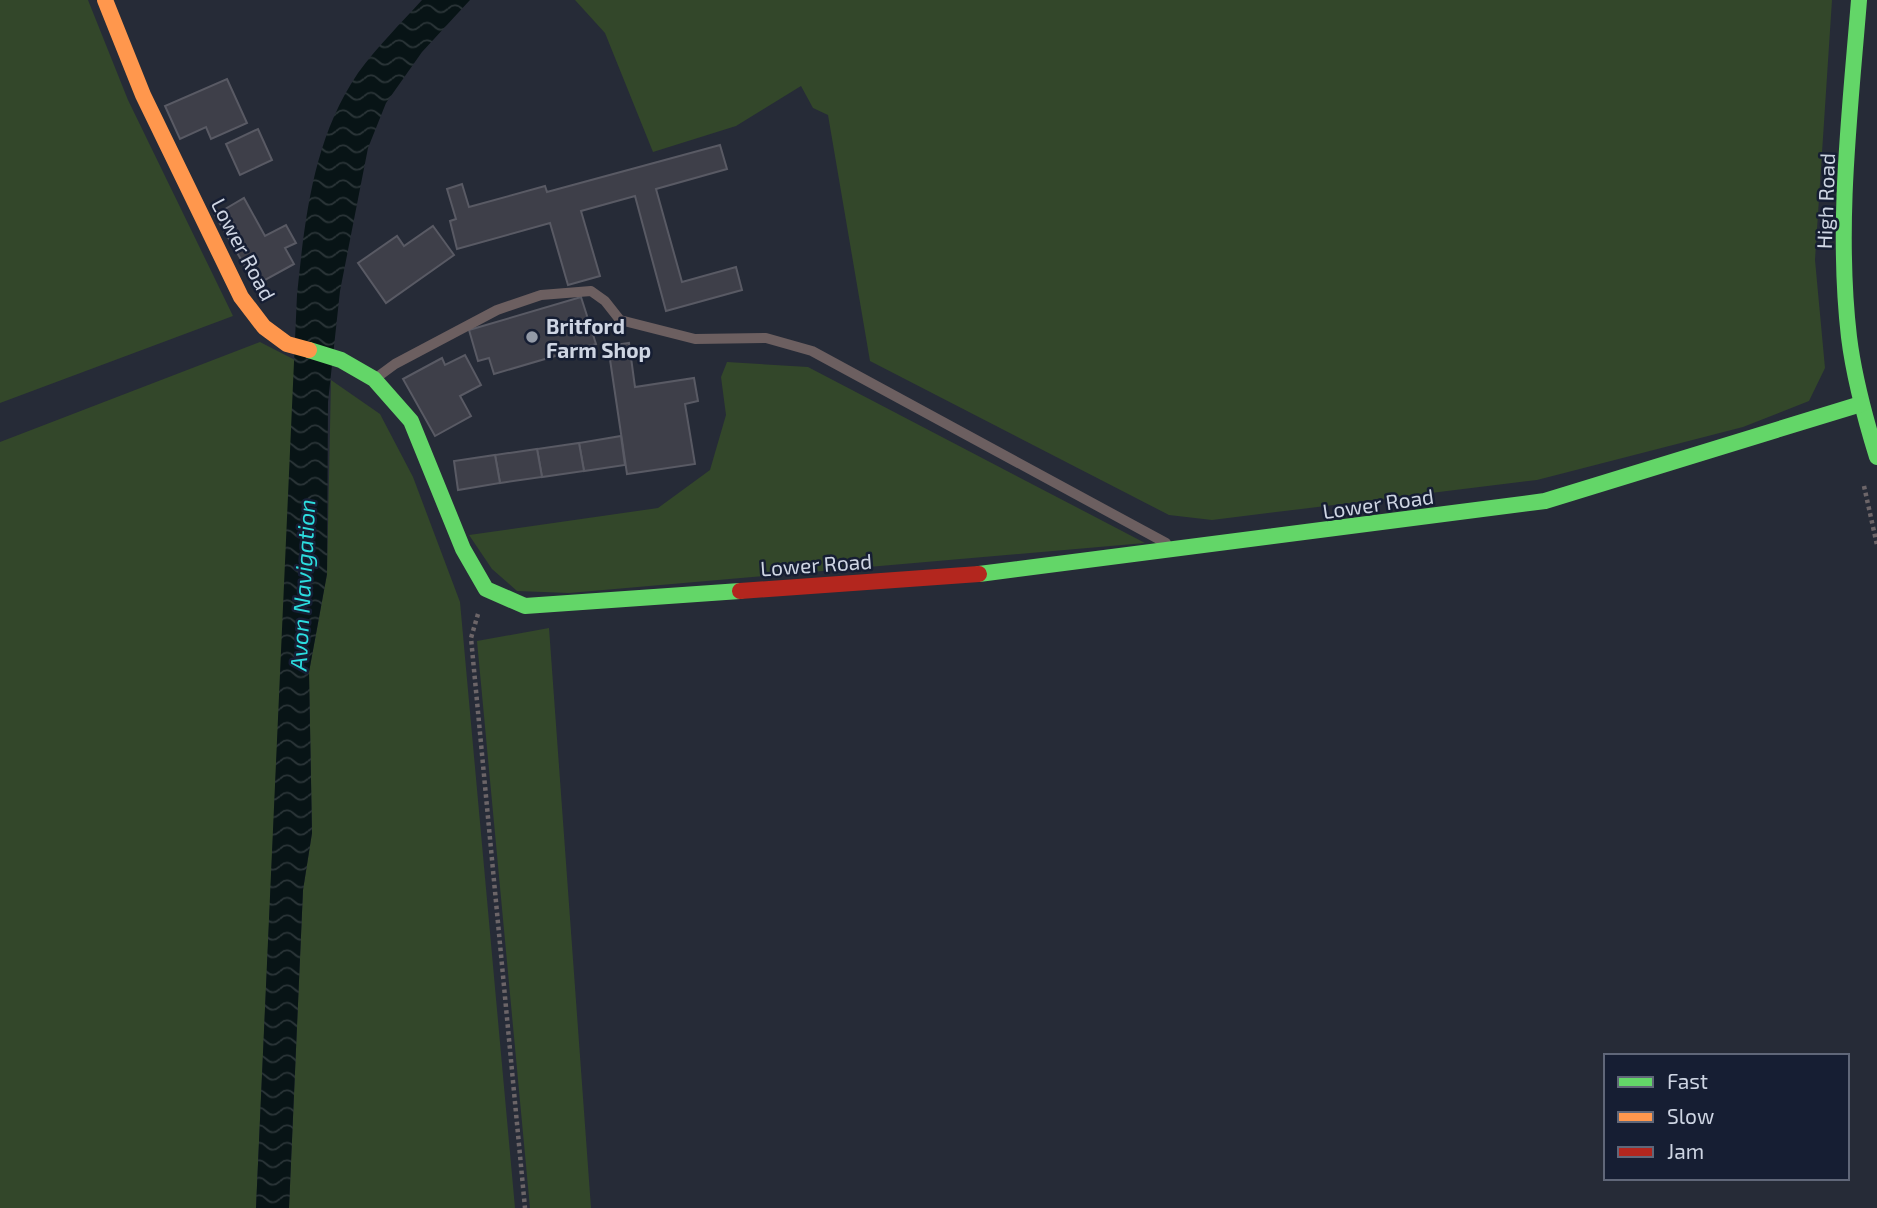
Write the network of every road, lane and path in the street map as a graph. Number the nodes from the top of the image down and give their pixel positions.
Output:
1 (105, 0) edge
2 (1859, 0) edge
3 (374, 380) junction
4 (1861, 404) junction
5 (1877, 457) edge
6 (1181, 551) junction
7 (486, 589) junction
8 (525, 1208) edge

1 - 3 main road, Lower Road
2 - 4 main road, High Road
3 - 6 lane
3 - 7 main road, Lower Road
4 - 5 main road, High Road
4 - 6 main road, Lower Road
6 - 7 main road, Lower Road
7 - 8 path

